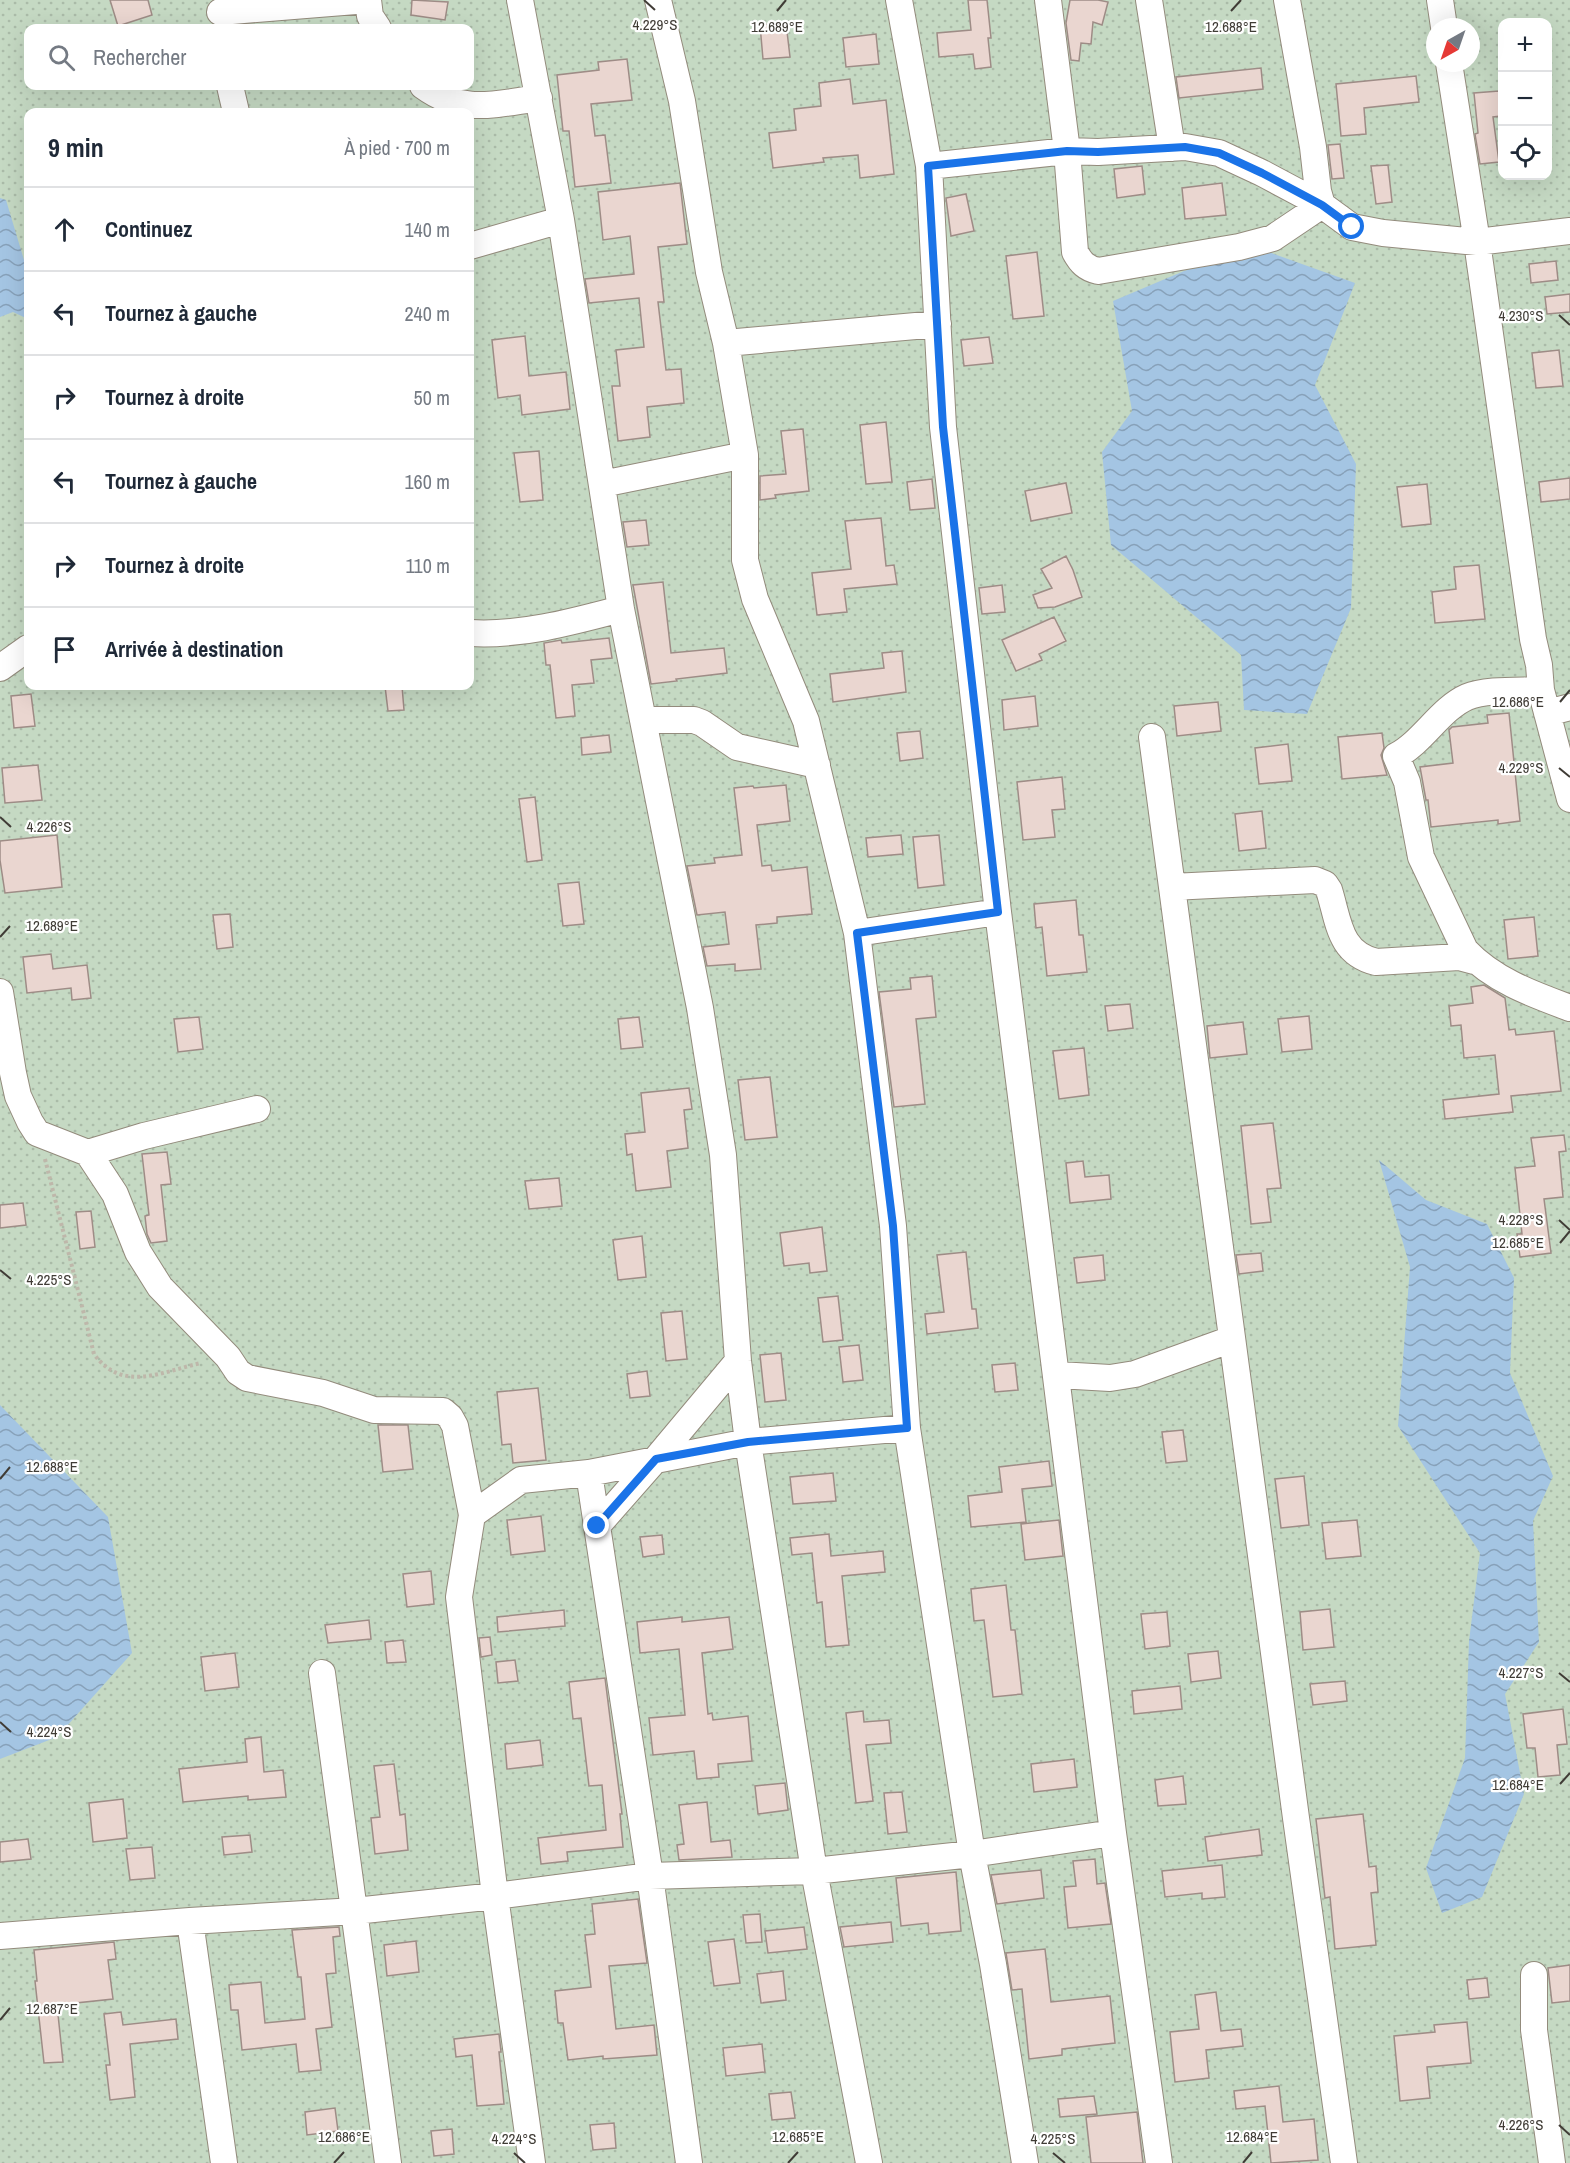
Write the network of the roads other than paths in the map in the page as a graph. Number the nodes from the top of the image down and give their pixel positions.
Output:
1 (368, 0) edge
2 (520, 0) edge
3 (658, 0) edge
4 (899, 0) edge
5 (1048, 0) edge
6 (1149, 0) edge
7 (1287, 0) edge
8 (1440, 0) edge
9 (221, 14) edge
10 (1443, 18) edge
11 (375, 24) edge
12 (1450, 72) edge
13 (231, 90) edge
14 (429, 90) edge
15 (539, 98) junction
16 (235, 108) edge
17 (1172, 148) junction
18 (1067, 151) junction
19 (928, 166) junction
20 (1322, 205) junction
21 (561, 220) junction
22 (1570, 231) edge
23 (1477, 242) junction
24 (474, 245) edge
25 (938, 324) junction
26 (726, 343) junction
27 (745, 455) junction
28 (602, 483) junction
29 (621, 609) junction
30 (474, 633) edge
31 (24, 651) edge
32 (0, 668) edge
33 (1552, 703) edge
34 (643, 720) junction
35 (1152, 737) dead end
36 (817, 765) junction
37 (1570, 799) edge
38 (1172, 887) junction
39 (998, 912) junction
40 (857, 933) junction
41 (1474, 960) junction
42 (0, 992) edge
43 (1570, 1008) edge
44 (257, 1109) dead end
45 (88, 1153) junction
46 (1232, 1339) junction
47 (738, 1361) junction
48 (1058, 1375) junction
49 (907, 1428) junction
50 (748, 1442) junction
51 (656, 1459) junction
52 (589, 1473) junction
53 (472, 1515) junction
54 (597, 1526) junction
55 (322, 1673) dead end
56 (1113, 1833) junction
57 (972, 1854) junction
58 (814, 1871) junction
59 (650, 1875) junction
60 (495, 1896) junction
61 (355, 1911) junction
62 (190, 1921) junction
63 (0, 1936) edge
64 (1534, 1976) dead end
65 (224, 2163) edge
66 (388, 2163) edge
67 (532, 2163) edge
68 (689, 2163) edge
69 (870, 2163) edge
70 (1025, 2163) edge
71 (1160, 2163) edge
72 (1344, 2163) edge
73 (1551, 2163) edge

1 - 9 street
1 - 11 street
2 - 15 street
3 - 26 street
4 - 19 street
5 - 18 street
6 - 17 street
7 - 20 street
8 - 10 street
12 - 23 street
13 - 16 street
14 - 15 street
15 - 21 street
17 - 18 street
17 - 20 street
18 - 19 street
18 - 20 street
19 - 25 street
20 - 23 street
21 - 24 street
21 - 28 street
22 - 23 street
23 - 33 street
25 - 26 street
25 - 39 street
26 - 27 street
27 - 28 street
27 - 36 street
28 - 29 street
29 - 30 street
29 - 34 street
31 - 32 street
33 - 37 street
33 - 41 street
34 - 36 street
34 - 47 street
35 - 38 street
36 - 40 street
38 - 41 street
38 - 46 street
39 - 40 street
39 - 48 street
40 - 49 street
41 - 43 street
42 - 45 street
44 - 45 street
45 - 53 street
46 - 48 street
46 - 72 street
47 - 50 street
47 - 51 street
48 - 56 street
49 - 50 street
49 - 57 street
50 - 51 street
50 - 58 street
51 - 52 street
51 - 54 street
52 - 53 street
52 - 54 street
53 - 60 street
54 - 59 street
55 - 61 street
56 - 57 street
56 - 71 street
57 - 58 street
57 - 70 street
58 - 59 street
58 - 69 street
59 - 60 street
59 - 68 street
60 - 61 street
60 - 67 street
61 - 62 street
61 - 66 street
62 - 63 street
62 - 65 street
64 - 73 street

